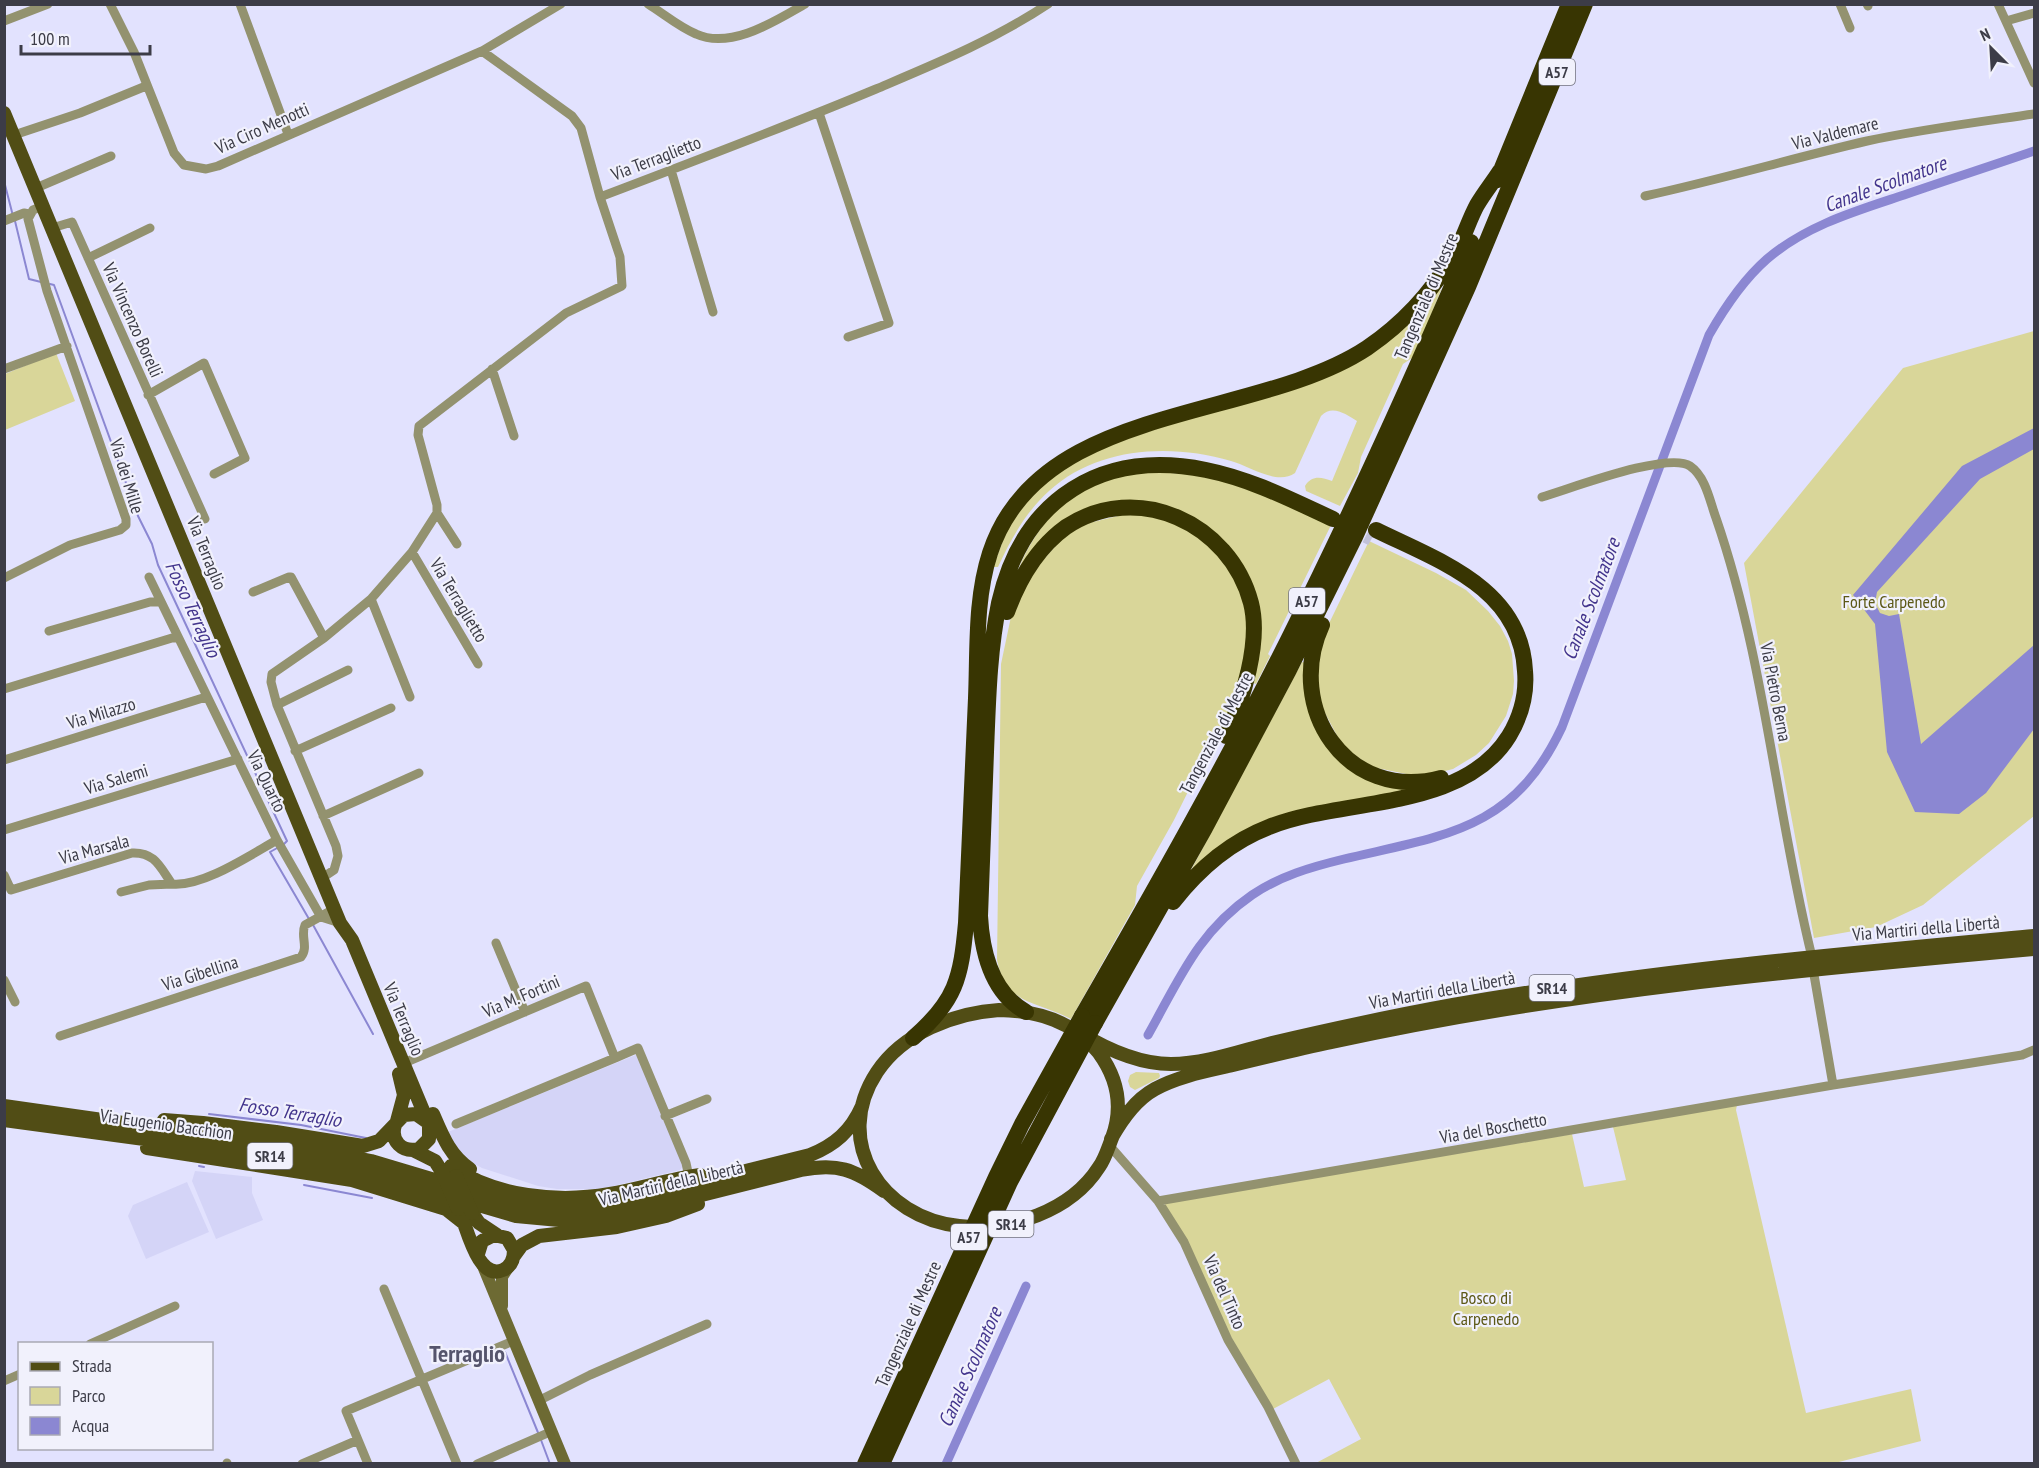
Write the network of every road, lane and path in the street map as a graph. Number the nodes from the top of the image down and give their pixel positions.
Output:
1 (48, 4) edge
2 (110, 4) edge
3 (240, 4) edge
4 (561, 4) edge
5 (648, 4) edge
6 (1048, 4) edge
7 (1569, 4) edge
8 (1585, 4) edge
9 (1840, 4) edge
10 (1998, 4) edge
11 (802, 5) edge
12 (2034, 13) edge
13 (4, 21) edge
14 (2007, 21) junction
15 (1850, 28) dead end
16 (482, 51) junction
17 (2034, 83) edge
18 (146, 86) junction
19 (4, 113) edge
20 (819, 113) junction
21 (2034, 114) edge
22 (288, 134) junction
23 (14, 135) junction
24 (111, 156) dead end
25 (671, 170) junction
26 (1500, 171) junction
27 (36, 188) junction
28 (1645, 196) dead end
29 (600, 197) junction
30 (43, 206) junction
31 (16, 217) edge
32 (52, 228) junction
33 (150, 228) dead end
34 (88, 258) junction
35 (713, 312) dead end
36 (848, 337) dead end
37 (67, 345) junction
38 (4, 369) edge
39 (492, 369) junction
40 (148, 395) junction
41 (514, 436) dead end
42 (214, 474) dead end
43 (1542, 497) dead end
44 (437, 513) junction
45 (205, 519) dead end
46 (1367, 535) junction
47 (457, 544) dead end
48 (412, 552) junction
49 (149, 577) dead end
50 (4, 578) edge
51 (254, 592) dead end
52 (371, 599) junction
53 (161, 602) junction
54 (49, 631) dead end
55 (178, 638) junction
56 (324, 638) junction
57 (478, 664) dead end
58 (348, 669) dead end
59 (990, 676) junction
60 (4, 688) edge
61 (976, 694) junction
62 (206, 697) junction
63 (410, 697) dead end
64 (278, 705) junction
65 (391, 708) dead end
66 (295, 751) junction
67 (238, 759) junction
68 (4, 760) edge
69 (419, 773) dead end
70 (323, 816) junction
71 (4, 830) edge
72 (278, 844) junction
73 (1168, 866) junction
74 (4, 875) edge
75 (322, 878) junction
76 (172, 884) junction
77 (8, 891) edge
78 (121, 892) dead end
79 (334, 909) junction
80 (314, 919) junction
81 (342, 928) junction
82 (2034, 936) edge
83 (496, 943) dead end
84 (2034, 948) edge
85 (1135, 950) junction
86 (1813, 963) junction
87 (4, 980) edge
88 (15, 1002) dead end
89 (525, 1012) junction
90 (1026, 1012) junction
91 (1088, 1019) junction
92 (1080, 1034) junction
93 (60, 1036) dead end
94 (913, 1038) junction
95 (2034, 1050) edge
96 (615, 1058) junction
97 (404, 1063) junction
98 (1833, 1085) junction
99 (707, 1099) dead end
100 (4, 1106) edge
101 (862, 1106) junction
102 (665, 1116) junction
103 (4, 1120) edge
104 (396, 1123) junction
105 (456, 1124) dead end
106 (100, 1126) junction
107 (428, 1126) junction
108 (1110, 1142) junction
109 (413, 1150) junction
110 (447, 1176) junction
111 (771, 1179) junction
112 (694, 1180) junction
113 (884, 1191) junction
114 (542, 1196) junction
115 (1158, 1201) junction
116 (467, 1211) junction
117 (498, 1235) junction
118 (480, 1260) junction
119 (511, 1261) junction
120 (384, 1289) dead end
121 (175, 1306) dead end
122 (503, 1314) junction
123 (707, 1324) dead end
124 (94, 1342) edge
125 (507, 1343) junction
126 (18, 1375) edge
127 (422, 1380) junction
128 (4, 1381) edge
129 (538, 1401) junction
130 (544, 1435) junction
131 (358, 1440) junction
132 (302, 1464) edge
133 (368, 1464) edge
134 (458, 1464) edge
135 (477, 1464) edge
136 (565, 1464) edge
137 (865, 1464) edge
138 (882, 1464) edge
139 (1296, 1464) edge

1 - 13 street
2 - 18 street, Via Ciro Menotti
3 - 22 street
4 - 16 street, Via Ciro Menotti
5 - 11 street
6 - 20 street, Via Terraglietto
7 - 26 highway, Tangenziale di Mestre / A57
8 - 46 highway, Tangenziale di Mestre / A57
9 - 15 street
10 - 14 street
12 - 14 street
14 - 17 street
16 - 22 street, Via Ciro Menotti
16 - 29 street
18 - 22 street, Via Ciro Menotti
18 - 23 street
19 - 23 main road, Via Terraglio
20 - 25 street, Via Terraglietto
20 - 36 street
21 - 28 street, Via Valdemare
23 - 27 main road, Via Terraglio
24 - 27 street
25 - 29 street, Via Terraglietto
25 - 35 street
26 - 61 highway, A57
26 - 73 highway, Tangenziale di Mestre / A57
27 - 30 main road, Via Terraglio
29 - 39 street, Via Terraglietto
30 - 31 street, Via dei Mille
30 - 32 main road, Via Terraglio
31 - 37 street, Via dei Mille
32 - 34 street, Via Vincenzo Borelli
32 - 75 main road, Via Terraglio
33 - 34 street, Via Vincenzo Borelli
34 - 40 street, Via Vincenzo Borelli
37 - 38 street
37 - 50 street, Via dei Mille
39 - 41 street
39 - 44 street, Via Terraglietto
40 - 42 street, Via Vincenzo Borelli
40 - 45 street, Via Vincenzo Borelli
43 - 86 street, Via Pietro Berna
44 - 47 street, Via Terraglietto
44 - 48 street, Via Terraglietto
46 - 46 highway, A57
46 - 85 highway, Tangenziale di Mestre / A57
46 - 85 highway, A57
48 - 52 street, Via Terraglietto
48 - 57 street, Via Terraglietto
49 - 53 street, Via Quarto
51 - 56 street
52 - 56 street, Via Terraglietto
52 - 63 street
53 - 54 street
53 - 55 street, Via Quarto
55 - 60 street
55 - 62 street, Via Quarto
56 - 64 street, Via Terraglietto
58 - 64 street
59 - 61 highway, A57
59 - 73 highway, A57
59 - 90 highway, A57
61 - 94 highway, A57
62 - 67 street, Via Quarto
62 - 68 street, Via Milazzo
64 - 66 street, Via Terraglietto
65 - 66 street
66 - 70 street, Via Terraglietto
67 - 71 street, Via Salemi
67 - 72 street, Via Quarto
69 - 70 street
70 - 75 street, Via Terraglietto
72 - 76 street
72 - 80 street, Via Quarto
73 - 91 highway, Tangenziale di Mestre / A57
74 - 77 street, Via Marsala
75 - 79 main road, Via Terraglio
76 - 77 street, Via Marsala
76 - 78 street
79 - 80 street
79 - 81 main road, Via Terraglio
80 - 81 street
80 - 93 street, Via Gibellina
81 - 97 main road, Via Terraglio
81 - 104 main road, Via Terraglio
82 - 86 main road, Via Martiri della Libertà / SR14
83 - 89 street
84 - 86 main road, Via Martiri della Libertà / SR14
85 - 91 highway, Tangenziale di Mestre / A57
86 - 92 main road, Via Martiri della Libertà / SR14
86 - 98 street, Via Pietro Berna
86 - 108 main road, Via Martiri della Libertà / SR14
87 - 88 street
89 - 96 street, Via M. Fortini
89 - 97 street, Via M. Fortini
90 - 92 main road, SR14
90 - 94 main road, SR14
91 - 137 highway, Tangenziale di Mestre / A57, bridge
91 - 138 highway, Tangenziale di Mestre / A57, bridge
92 - 108 main road, SR14
94 - 101 main road, SR14
95 - 98 street
96 - 102 street
96 - 105 street
97 - 107 main road, Via Terraglio
97 - 114 main road
98 - 115 street, Via del Boschetto
99 - 102 street
100 - 106 main road, Via Eugenio Bacchion / SR14
101 - 112 main road, Via Martiri della Libertà / SR14
101 - 113 main road, SR14
102 - 112 street
103 - 106 main road, Via Eugenio Bacchion / SR14
104 - 106 main road
104 - 107 main road
104 - 109 main road
106 - 110 main road, Via Eugenio Bacchion / SR14
106 - 116 main road
106 - 116 main road, Via Eugenio Bacchion / SR14
107 - 109 main road
107 - 110 main road, Via Terraglio
108 - 113 main road, SR14
108 - 115 street, Via del Tinto
109 - 110 main road, Via Terraglio
110 - 112 main road, Via Martiri della Libertà
110 - 114 main road, SR14
110 - 116 main road, Via Terraglio, bridge
111 - 113 main road, Via Martiri della Libertà / SR14
111 - 116 main road, Via Martiri della Libertà / SR14
111 - 119 main road, SR14
112 - 114 main road, SR14
115 - 139 street, Via del Tinto
116 - 117 main road, Via Terraglio
116 - 118 main road, Via Terraglio
117 - 118 main road
117 - 119 main road
118 - 119 main road
118 - 122 main road, Via Terraglio
119 - 122 main road, Via Terraglio
120 - 127 street
121 - 124 street
122 - 125 main road, Via Terraglio
123 - 129 street
125 - 127 street
125 - 129 main road, Via Terraglio
126 - 128 street
127 - 131 street
127 - 134 street
129 - 130 main road, Via Terraglio
130 - 135 street
130 - 136 main road, Via Terraglio
131 - 132 street
131 - 133 street

